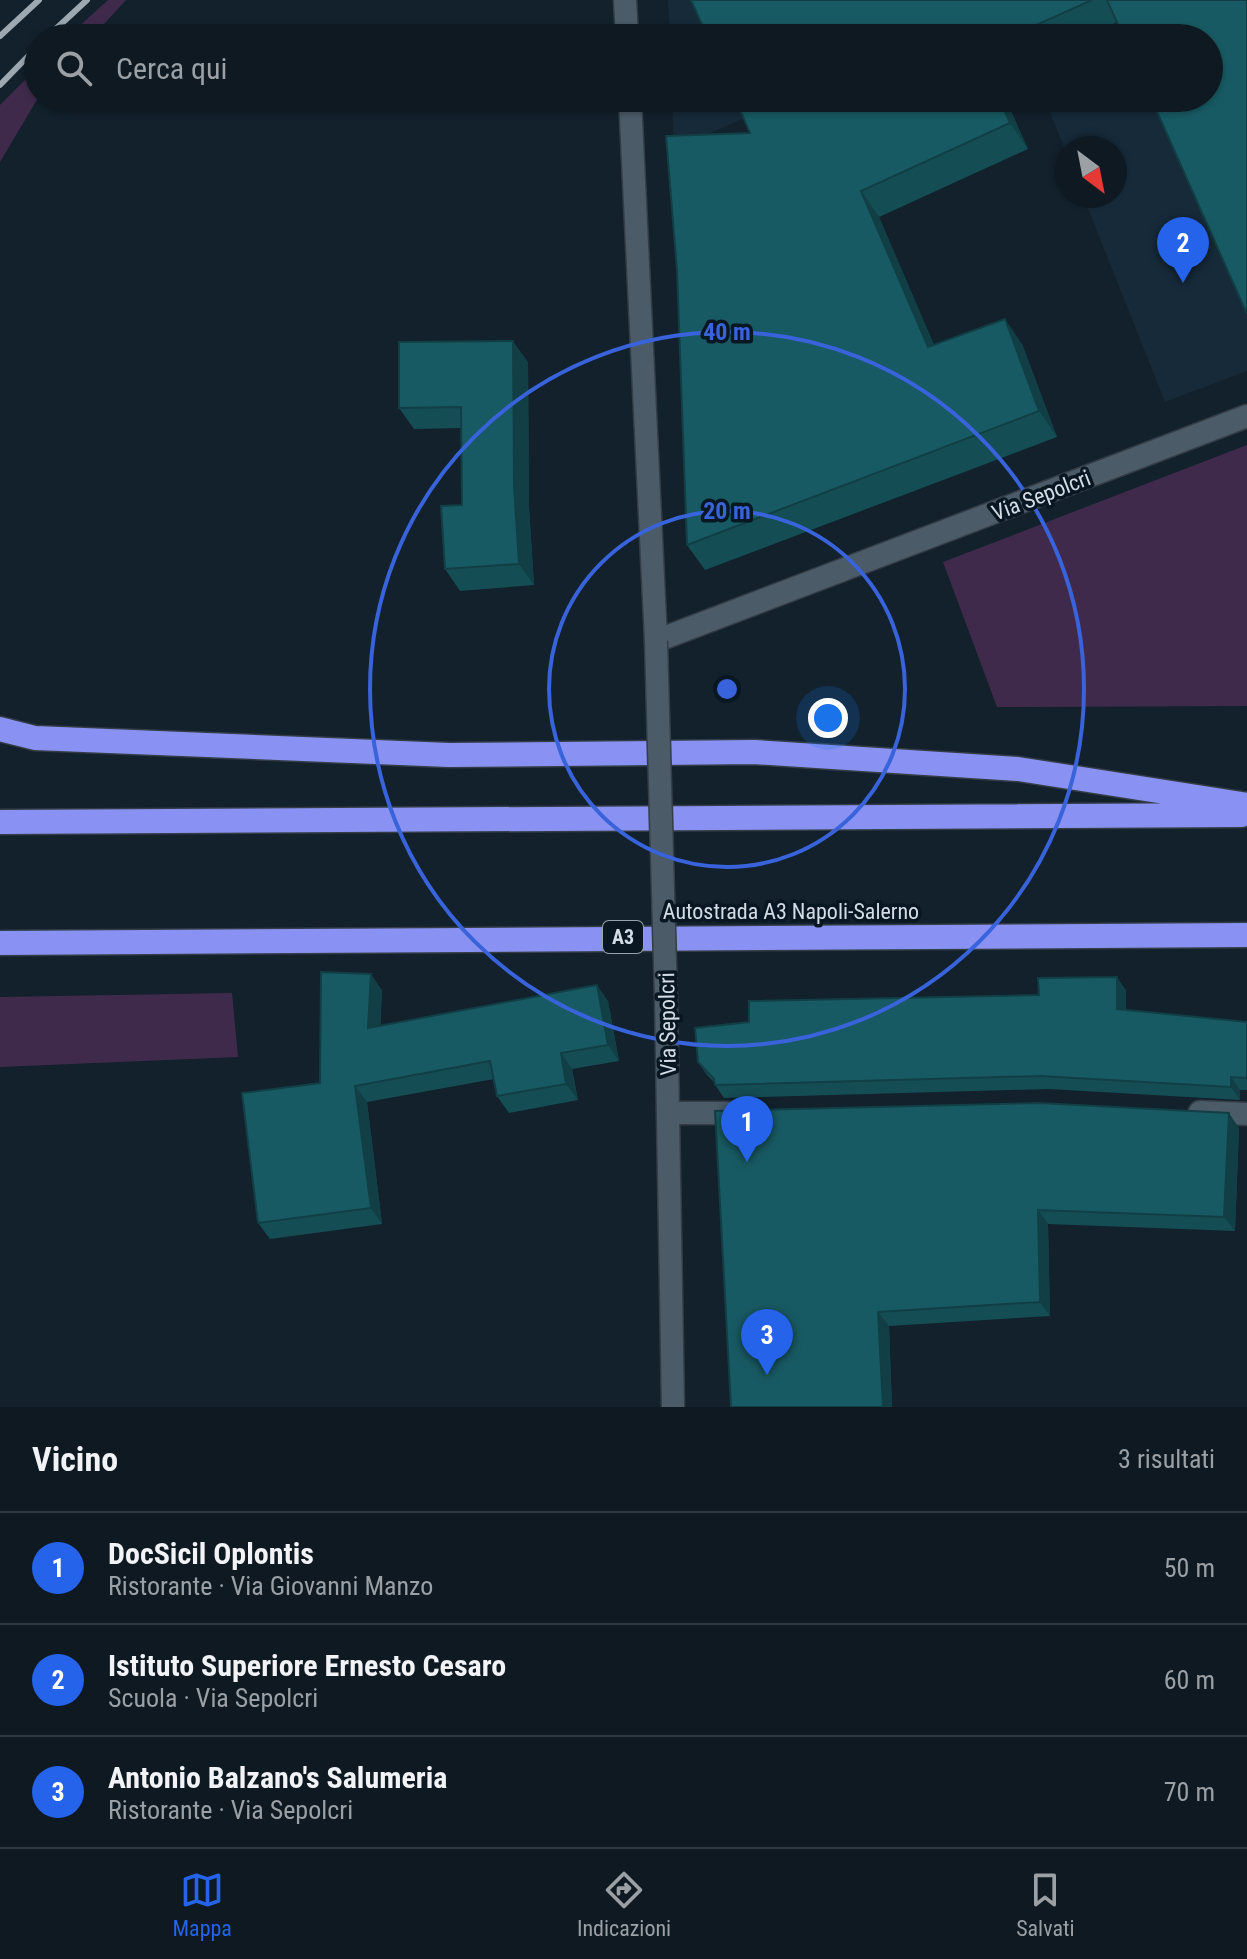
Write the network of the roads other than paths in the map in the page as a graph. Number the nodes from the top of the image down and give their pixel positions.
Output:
1 (625, 0) edge
2 (626, 24) edge
3 (631, 112) edge
4 (1247, 416) edge
5 (656, 641) junction
6 (0, 729) edge
7 (1247, 805) edge
8 (1247, 815) edge
9 (0, 822) edge
10 (1247, 935) edge
11 (0, 943) edge
12 (1171, 1110) edge
13 (771, 1112) edge
14 (669, 1113) junction
15 (1247, 1114) edge
16 (673, 1407) edge

1 - 2 street
3 - 5 street, Via Sepolcri
4 - 5 street, Via Sepolcri
5 - 14 street, Via Sepolcri, bridge
6 - 7 highway
8 - 9 highway
10 - 11 highway, Autostrada A3 Napoli-Salerno / A3
12 - 15 street
13 - 14 street
14 - 16 street, Via Sepolcri

